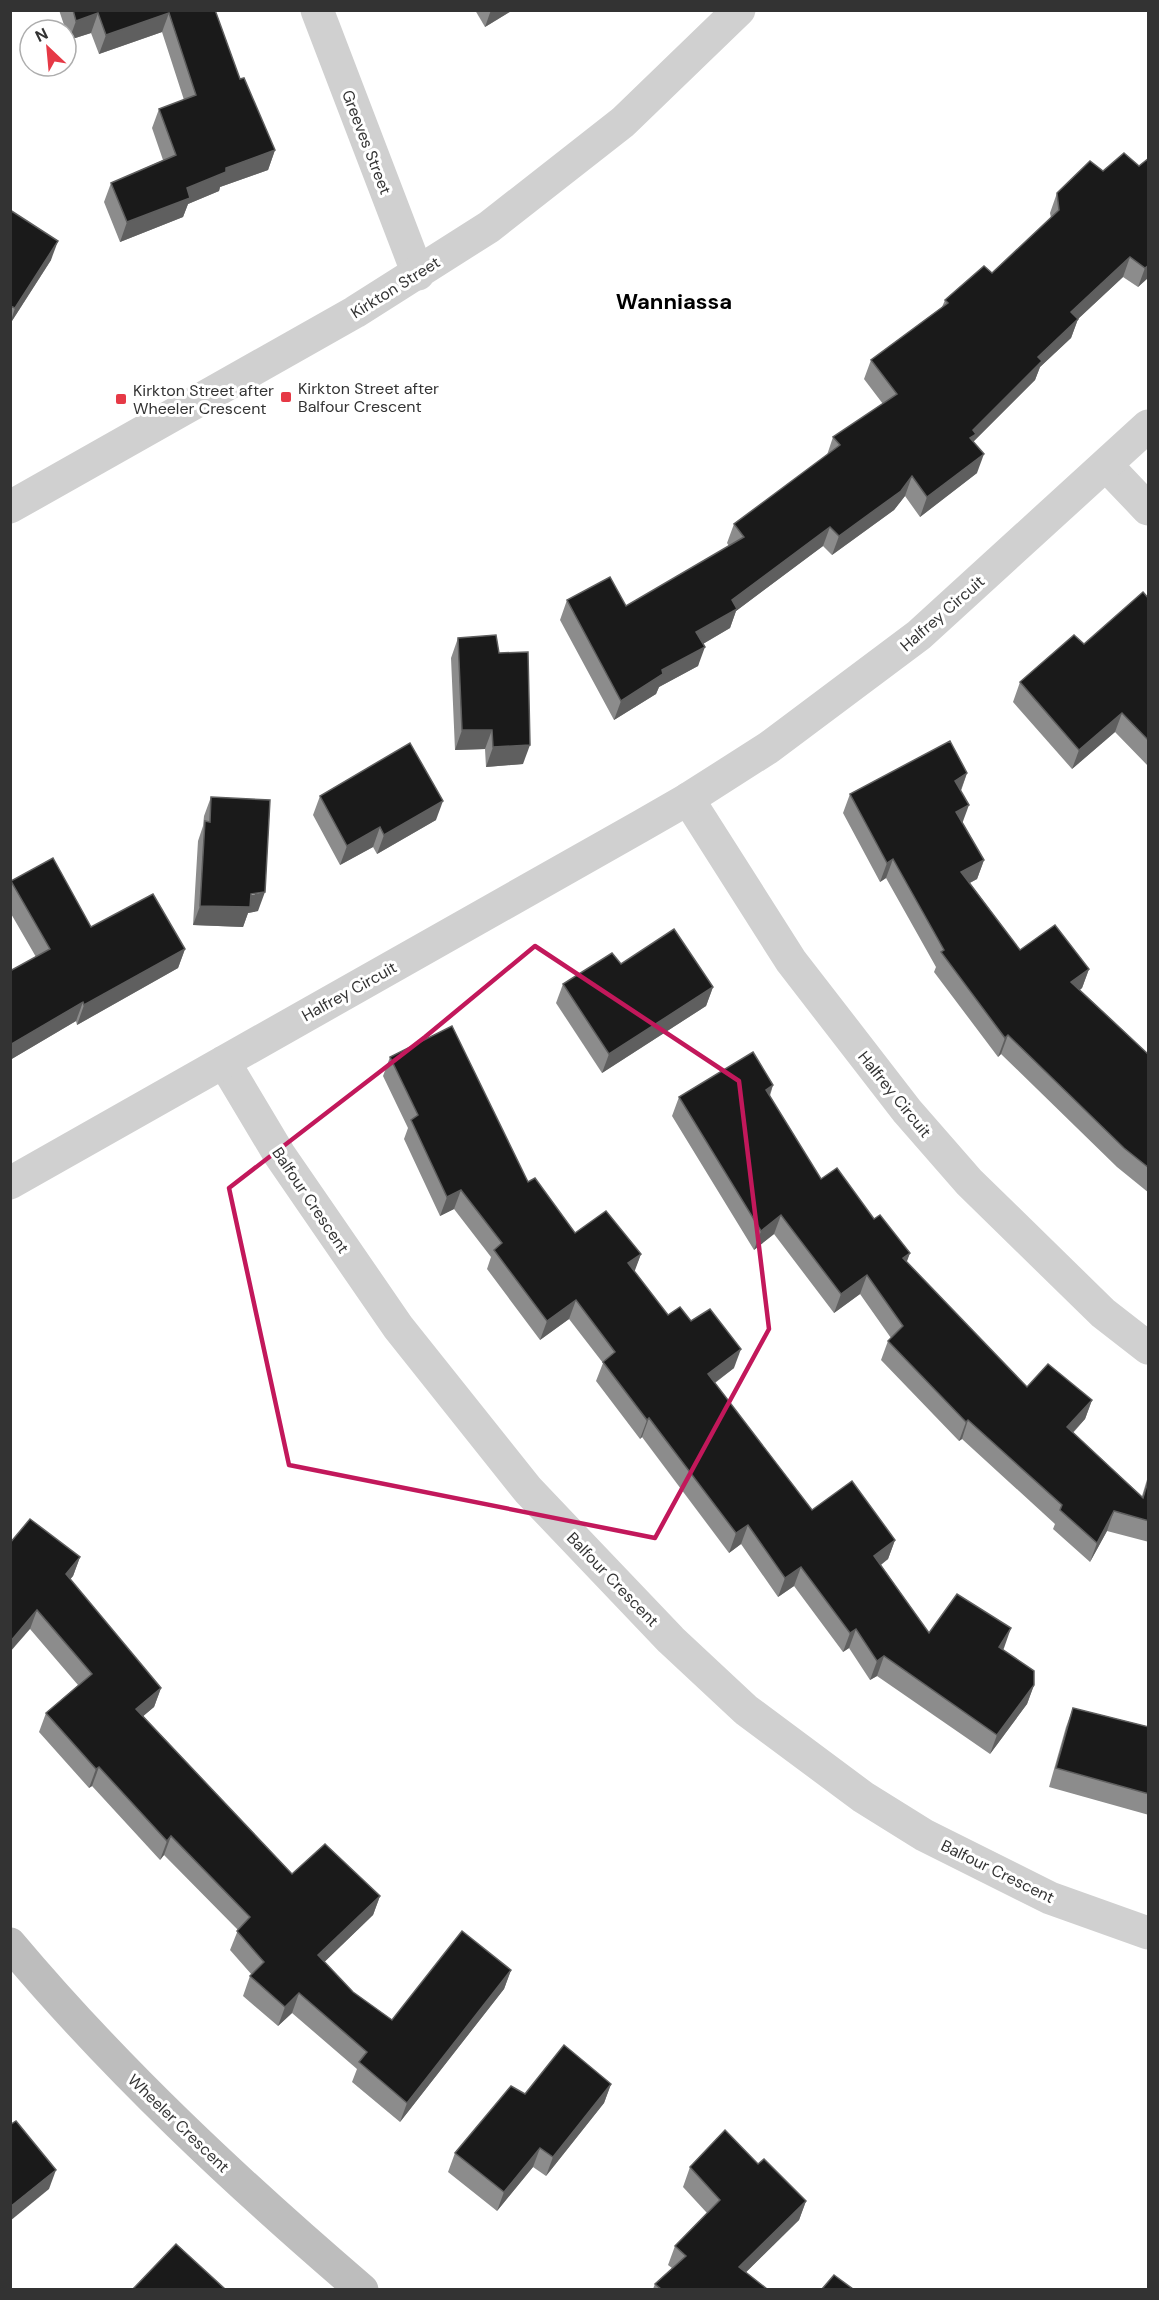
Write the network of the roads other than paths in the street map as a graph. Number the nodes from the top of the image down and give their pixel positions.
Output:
1 (317, 10) edge
2 (739, 10) edge
3 (418, 274) junction
4 (1149, 426) edge
5 (1107, 466) junction
6 (10, 507) edge
7 (1149, 509) edge
8 (688, 799) junction
9 (224, 1062) junction
10 (10, 1183) edge
11 (1149, 1348) edge
12 (1149, 1933) edge
13 (15, 1958) edge
14 (362, 2289) edge

1 - 3 street, Greeves Street
2 - 3 street, Kirkton Street
3 - 6 street, Kirkton Street
4 - 5 street, Halfrey Circuit
5 - 7 street
5 - 8 street, Halfrey Circuit
8 - 9 street, Halfrey Circuit
8 - 11 street, Halfrey Circuit
9 - 10 street, Halfrey Circuit
9 - 12 street, Balfour Crescent
13 - 14 street, Wheeler Crescent

